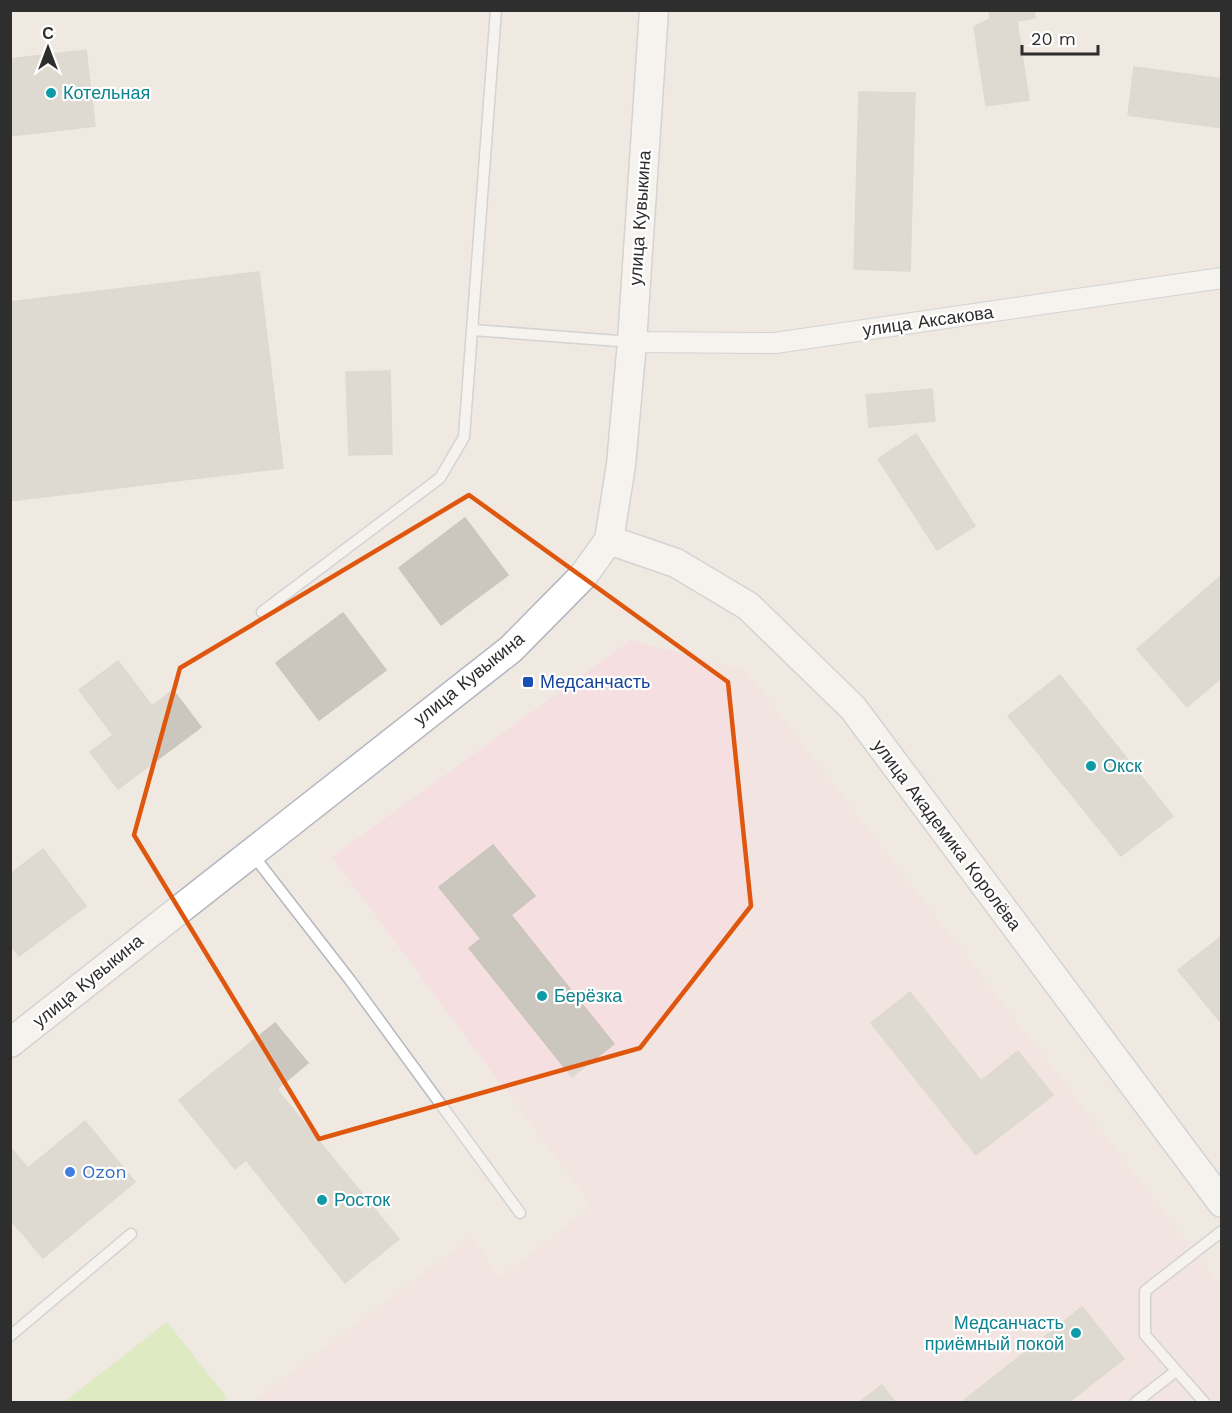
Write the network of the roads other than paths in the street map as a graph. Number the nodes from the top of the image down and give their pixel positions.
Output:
1 (496, 10) edge
2 (654, 10) edge
3 (1221, 278) edge
4 (473, 330) junction
5 (632, 342) junction
6 (609, 540) junction
7 (262, 612) dead end
8 (250, 852) junction
9 (10, 1043) edge
10 (1221, 1203) edge
11 (520, 1213) dead end
12 (1221, 1231) edge
13 (131, 1234) dead end
14 (10, 1336) edge
15 (1176, 1371) junction
16 (1136, 1402) edge
17 (1204, 1402) edge

1 - 4 lane
2 - 5 street, улица Кувыкина
3 - 5 street, улица Аксакова
4 - 5 lane
4 - 7 lane
5 - 6 street, улица Кувыкина
6 - 8 street, улица Кувыкина
6 - 10 street, улица Академика Королёва
8 - 9 street, улица Кувыкина
8 - 11 lane
12 - 15 lane
13 - 14 lane
15 - 16 lane
15 - 17 lane

